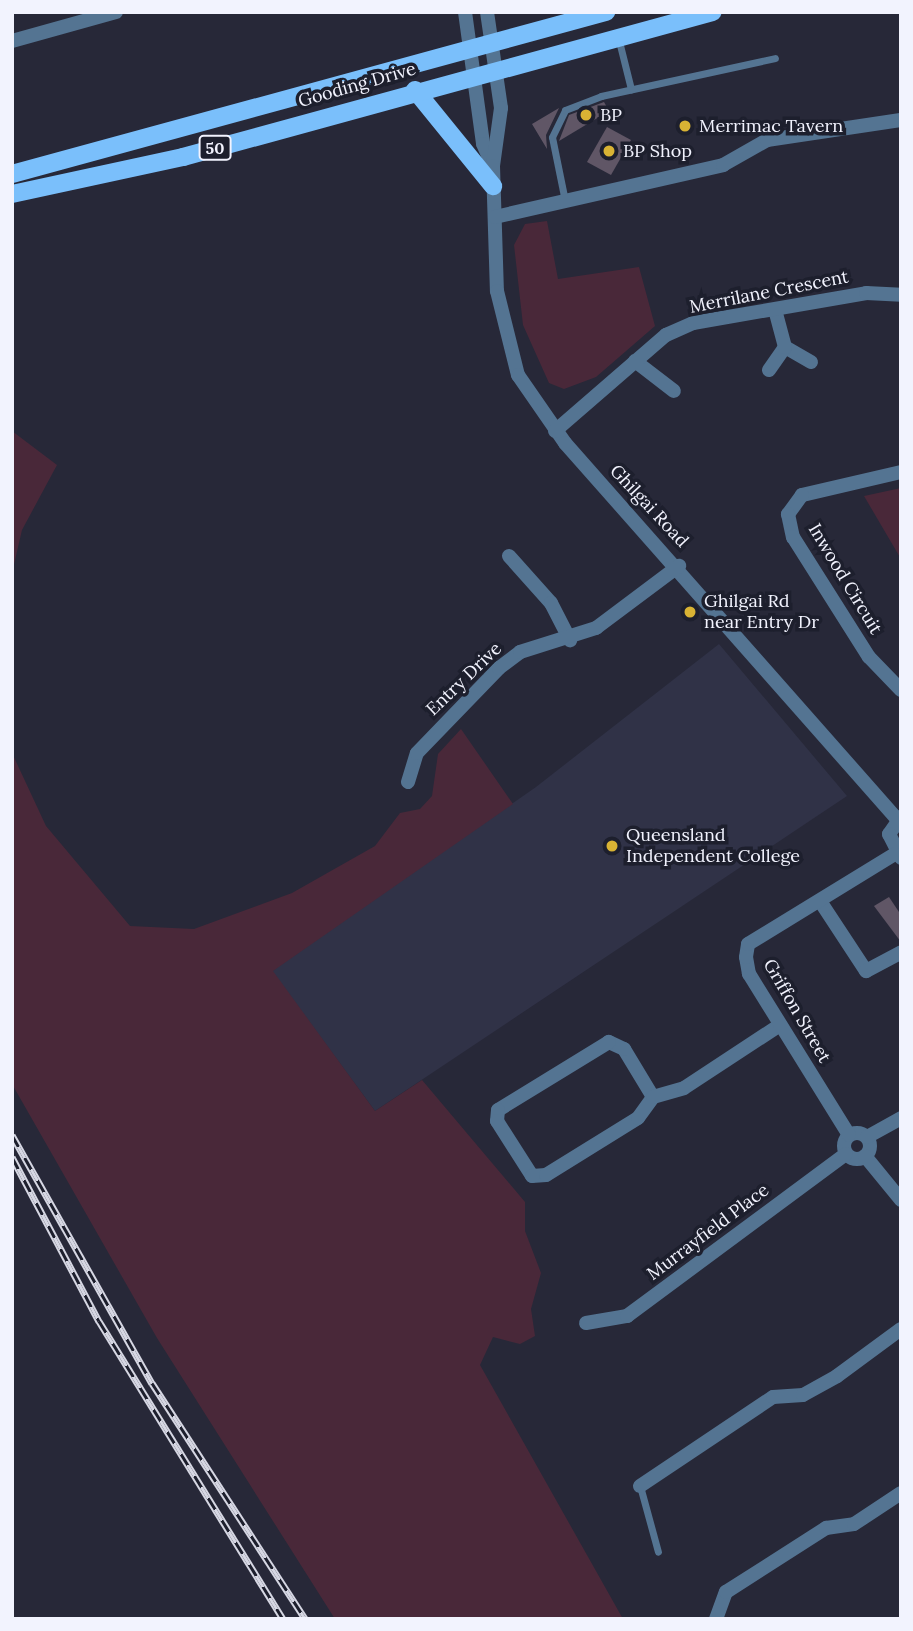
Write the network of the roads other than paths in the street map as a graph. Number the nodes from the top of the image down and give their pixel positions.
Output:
1 (116, 12) edge
2 (465, 12) edge
3 (487, 12) edge
4 (606, 12) edge
5 (713, 12) edge
6 (618, 37) junction
7 (494, 40) junction
8 (12, 41) edge
9 (472, 46) junction
10 (775, 58) dead end
11 (498, 67) junction
12 (476, 73) junction
13 (631, 89) junction
14 (415, 90) junction
15 (901, 120) edge
16 (493, 166) junction
17 (12, 174) edge
18 (493, 186) junction
19 (12, 194) edge
20 (565, 201) junction
21 (495, 217) junction
22 (901, 295) edge
23 (775, 310) junction
24 (785, 346) junction
25 (635, 361) junction
26 (811, 362) dead end
27 (769, 370) dead end
28 (674, 391) dead end
29 (555, 431) junction
30 (901, 472) edge
31 (509, 556) dead end
32 (678, 566) junction
33 (570, 640) junction
34 (900, 694) edge
35 (408, 782) dead end
36 (899, 818) edge
37 (898, 856) edge
38 (820, 901) junction
39 (901, 952) edge
40 (780, 1025) junction
41 (653, 1097) junction
42 (901, 1118) edge
43 (849, 1135) junction
44 (867, 1138) junction
45 (846, 1154) junction
46 (865, 1156) junction
47 (901, 1200) edge
48 (586, 1323) dead end
49 (901, 1329) edge
50 (640, 1486) joint
51 (901, 1493) edge
52 (657, 1552) dead end
53 (716, 1619) edge

1 - 8 street
2 - 9 street, Ghilgai Road
3 - 7 street, Ghilgai Road
4 - 7 main road, Gooding Drive / 50
5 - 6 main road, Gooding Drive / 50
6 - 11 main road, Gooding Drive / 50
6 - 13 lane
7 - 9 main road, Gooding Drive / 50
7 - 11 street, Ghilgai Road
9 - 12 street, Ghilgai Road
9 - 17 main road, Gooding Drive / 50
10 - 13 lane
11 - 12 main road, Gooding Drive / 50
11 - 16 street, Ghilgai Road
12 - 14 main road, Gooding Drive / 50
12 - 16 street, Ghilgai Road
13 - 20 lane
14 - 18 main road
14 - 19 main road, Gooding Drive / 50
15 - 20 street
16 - 18 street, Ghilgai Road
18 - 21 street, Ghilgai Road
20 - 21 street
21 - 29 street, Ghilgai Road
22 - 23 street, Merrilane Crescent
23 - 24 street
23 - 25 street, Merrilane Crescent
24 - 26 street
24 - 27 street
25 - 28 street
25 - 29 street, Merrilane Crescent
29 - 32 street, Ghilgai Road
30 - 34 street, Inwood Circuit
31 - 33 street
32 - 33 street, Entry Drive
32 - 36 street, Ghilgai Road
33 - 35 street, Entry Drive
36 - 37 street, Ghilgai Road
37 - 38 street, Griffon Street
38 - 39 street
38 - 40 street, Griffon Street
40 - 41 street
40 - 43 street, Griffon Street
41 - 41 street
42 - 44 street
43 - 44 street
43 - 45 street
44 - 46 street
45 - 46 street
45 - 48 street, Murrayfield Place
46 - 47 street
49 - 50 street
50 - 52 lane
51 - 53 street

